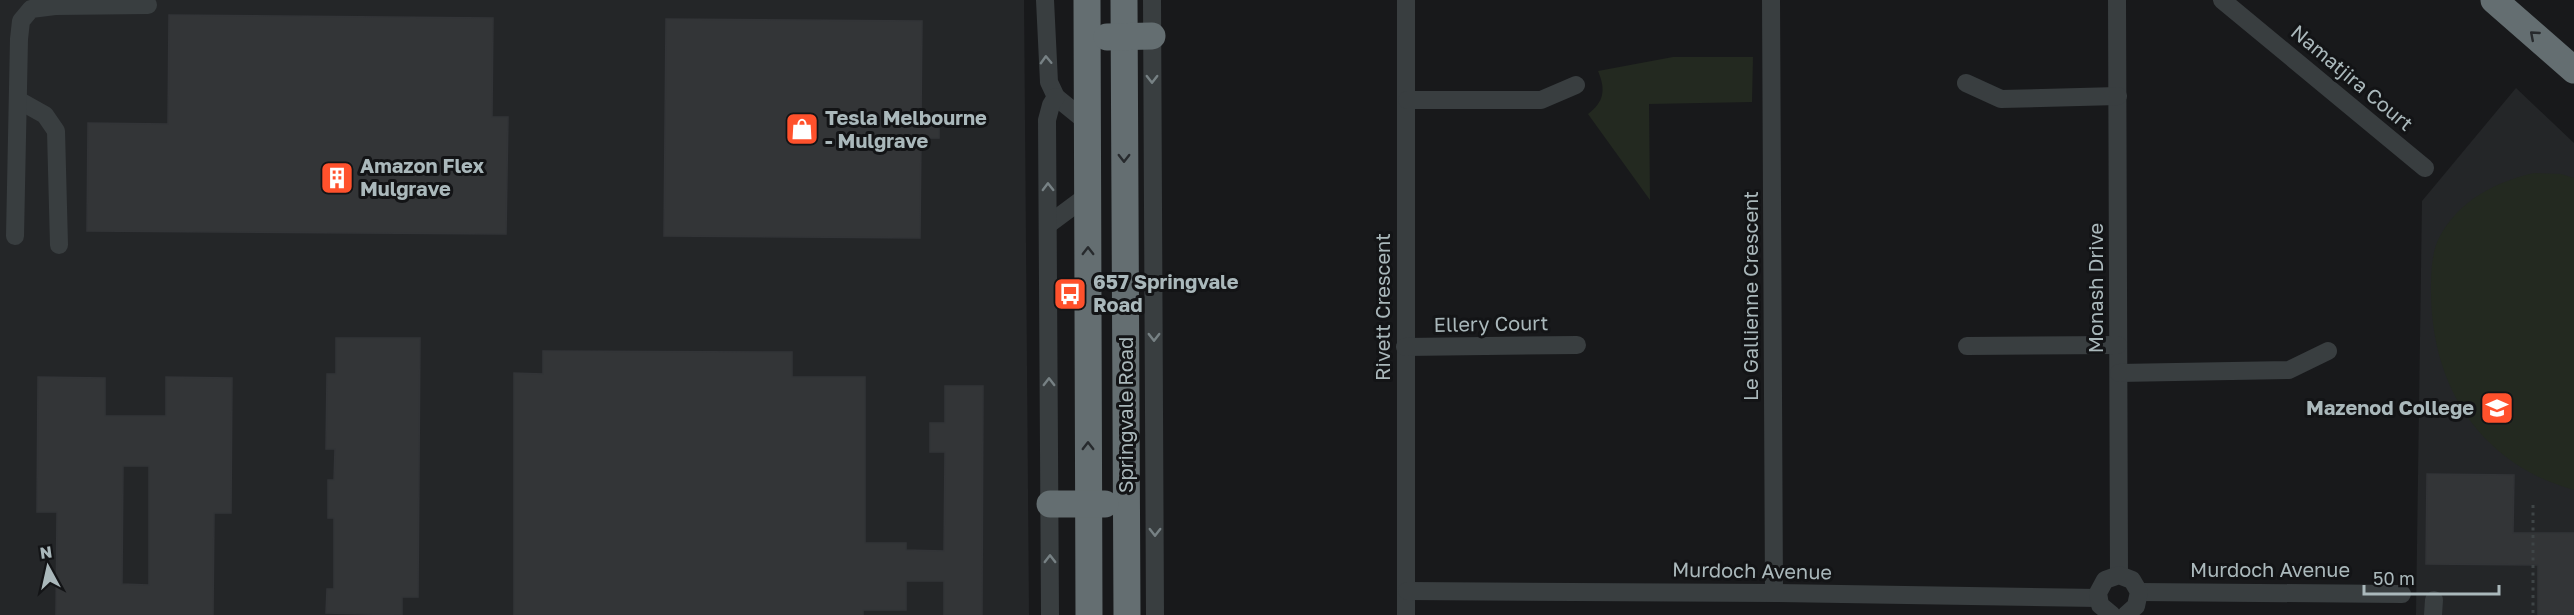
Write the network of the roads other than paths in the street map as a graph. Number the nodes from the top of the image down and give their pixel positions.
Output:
1 (1045, 0) edge
2 (1087, 0) edge
3 (1124, 0) edge
4 (1152, 0) edge
5 (1406, 0) edge
6 (1771, 0) edge
7 (2117, 0) edge
8 (2222, 0) edge
9 (2494, 0) edge
10 (148, 5) dead end
11 (1124, 36) junction
12 (1152, 36) junction
13 (1087, 38) junction
14 (2574, 69) edge
15 (1966, 82) dead end
16 (1576, 85) dead end
17 (2118, 96) junction
18 (1056, 97) junction
19 (1407, 100) junction
20 (20, 101) junction
21 (1088, 123) junction
22 (2425, 168) dead end
23 (1088, 195) junction
24 (1049, 224) junction
25 (15, 236) dead end
26 (59, 245) dead end
27 (1577, 345) dead end
28 (2118, 345) junction
29 (1967, 346) dead end
30 (1405, 347) junction
31 (2328, 351) dead end
32 (2119, 373) junction
33 (1050, 504) junction
34 (1089, 504) junction
35 (1126, 504) junction
36 (2119, 575) junction
37 (1407, 591) junction
38 (2139, 592) junction
39 (1774, 593) junction
40 (2402, 594) dead end
41 (2098, 598) junction
42 (1050, 615) edge
43 (1089, 615) edge
44 (1126, 615) edge
45 (1155, 615) edge
46 (1406, 615) edge
47 (2112, 615) edge
48 (2126, 615) edge

18 -> 1 street
2 - 13 highway, Springvale Road
3 - 11 highway, Springvale Road
4 - 12 street
5 - 19 street, Rivett Crescent
6 - 39 street, Le Gallienne Crescent
7 - 17 street, Monash Drive
8 - 22 street, Namatjira Court
14 -> 9 highway
10 - 20 street
11 - 12 highway
11 - 13 highway
11 -> 35 highway, Springvale Road
12 -> 45 street
13 - 21 highway, Springvale Road
15 - 17 street
16 - 19 street
17 - 28 street, Monash Drive
18 - 21 street
24 -> 18 street
19 - 30 street, Rivett Crescent
20 - 25 street
20 - 26 street
21 - 23 highway, Springvale Road
23 - 24 street
34 -> 23 highway, Springvale Road
33 -> 24 street
27 - 30 street, Ellery Court
28 - 29 street
28 - 32 street, Monash Drive
30 - 37 street, Rivett Crescent
31 - 32 street
32 - 36 street, Monash Drive
33 - 34 highway
42 -> 33 street
34 - 35 highway
34 - 43 highway, Springvale Road
35 - 44 highway, Springvale Road
36 - 38 street
36 - 41 street
37 - 39 street, Murdoch Avenue
37 - 46 street, Rivett Crescent
38 - 40 street, Murdoch Avenue
38 - 48 street
39 - 41 street, Murdoch Avenue
41 - 47 street

